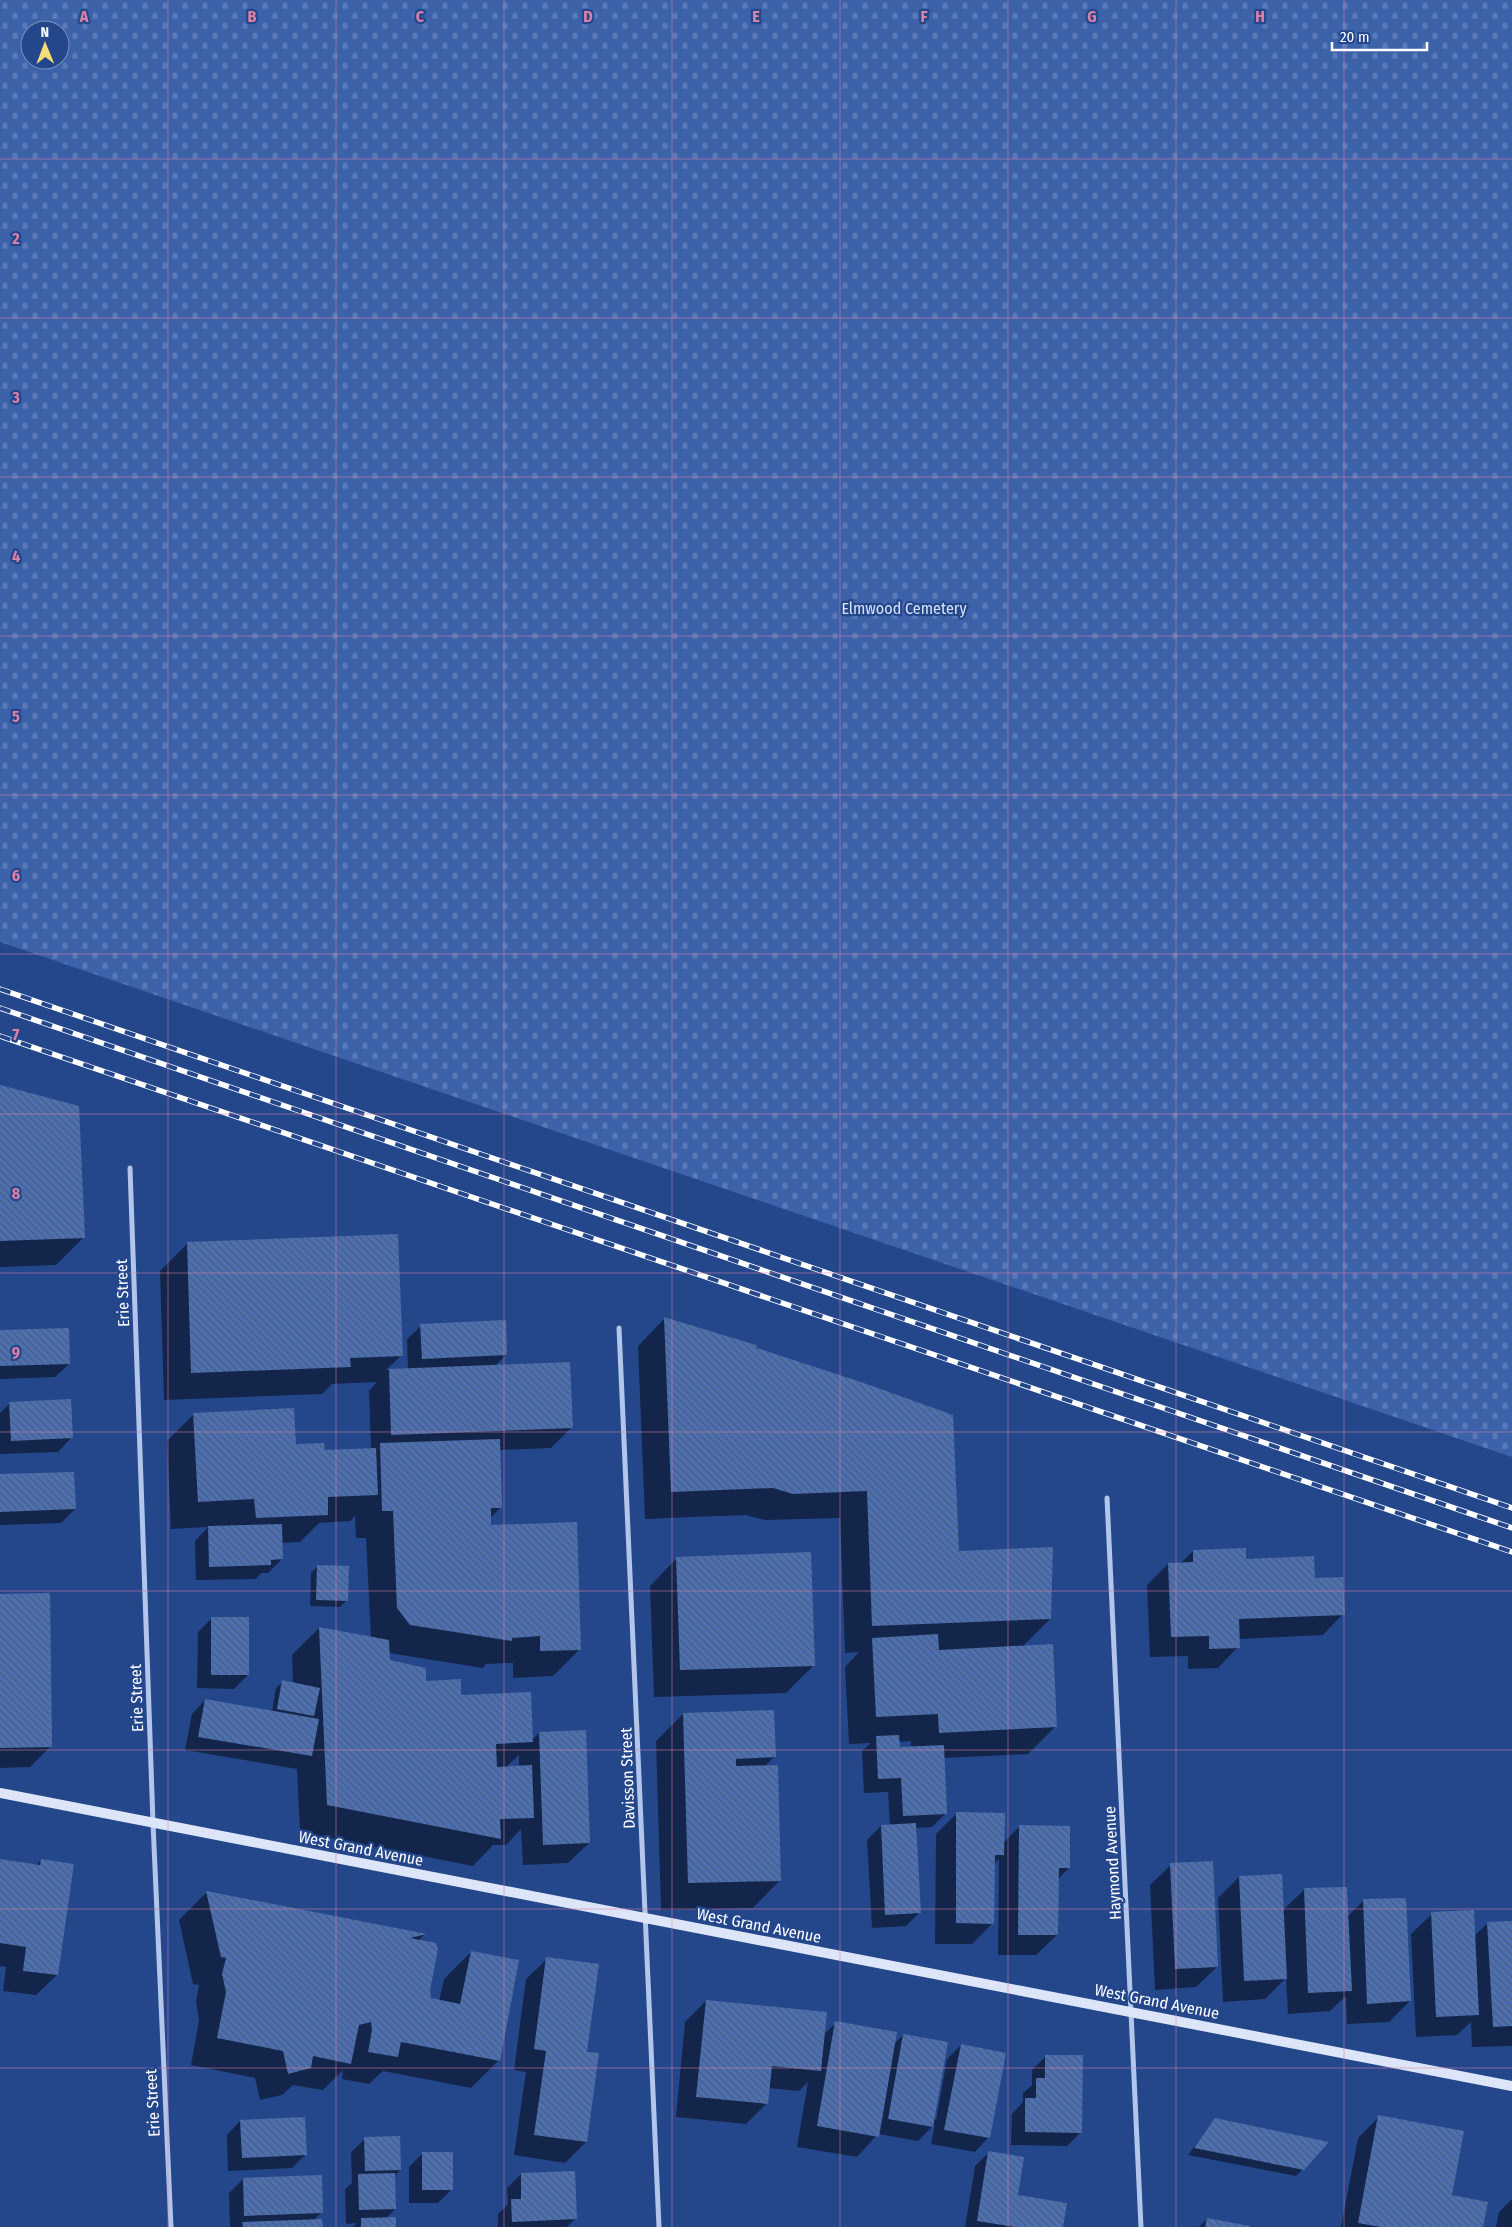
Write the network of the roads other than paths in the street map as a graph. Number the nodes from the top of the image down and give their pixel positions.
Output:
1 (130, 1168) dead end
2 (619, 1328) dead end
3 (1107, 1498) dead end
4 (0, 1793) edge
5 (153, 1823) junction
6 (645, 1918) junction
7 (1132, 2012) junction
8 (1512, 2086) edge
9 (170, 2227) edge
10 (659, 2227) edge
11 (1141, 2227) edge

1 - 5 street, Erie Street
2 - 6 street, Davisson Street
3 - 7 street, Haymond Avenue
4 - 5 main road, West Grand Avenue
5 - 6 main road, West Grand Avenue
5 - 9 street, Erie Street
6 - 7 main road, West Grand Avenue
6 - 10 street, Davisson Street
7 - 8 main road, West Grand Avenue
7 - 11 street, Haymond Avenue

